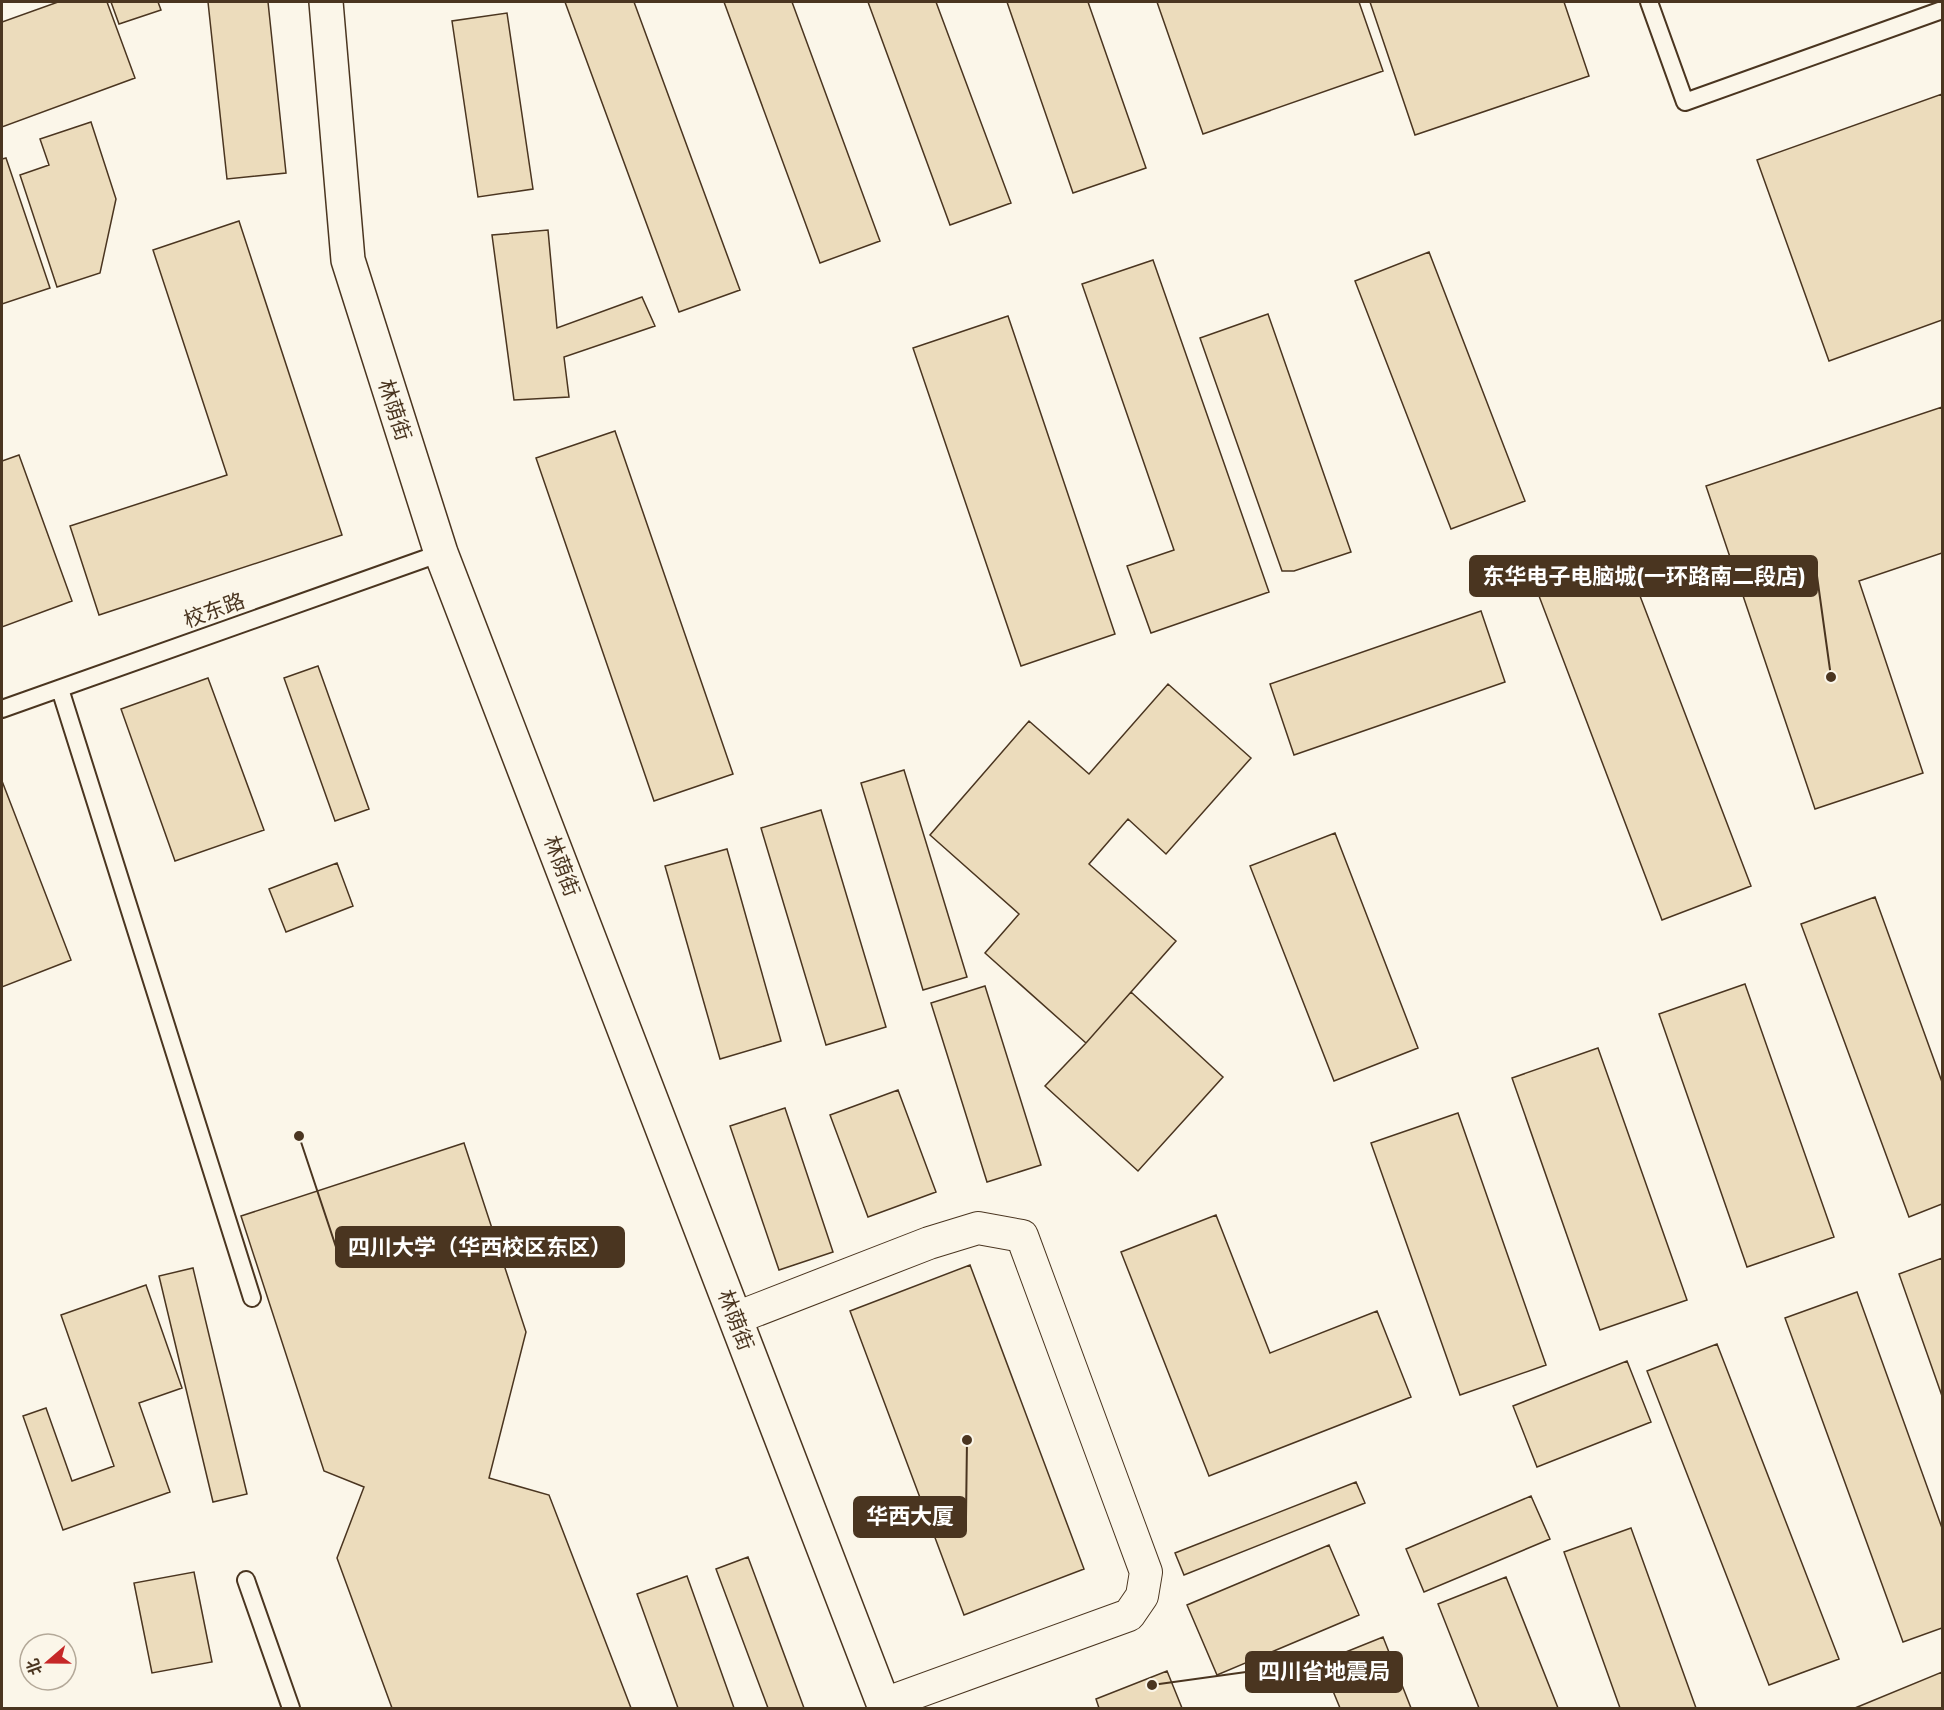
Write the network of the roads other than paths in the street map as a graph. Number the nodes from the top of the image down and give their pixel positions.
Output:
1 (326, 2) edge
2 (1649, 2) edge
3 (1942, 10) edge
4 (441, 553) junction
5 (60, 689) junction
6 (2, 709) edge
7 (252, 1298) dead end
8 (736, 1318) junction
9 (246, 1580) dead end
10 (884, 1706) edge
11 (291, 1708) edge

1 - 4 street, 林荫街
2 - 3 lane
4 - 5 lane, 校东路
4 - 8 street, 林荫街
5 - 6 lane, 校东路
5 - 7 lane
8 - 10 street, 林荫街
8 - 10 street
9 - 11 lane

